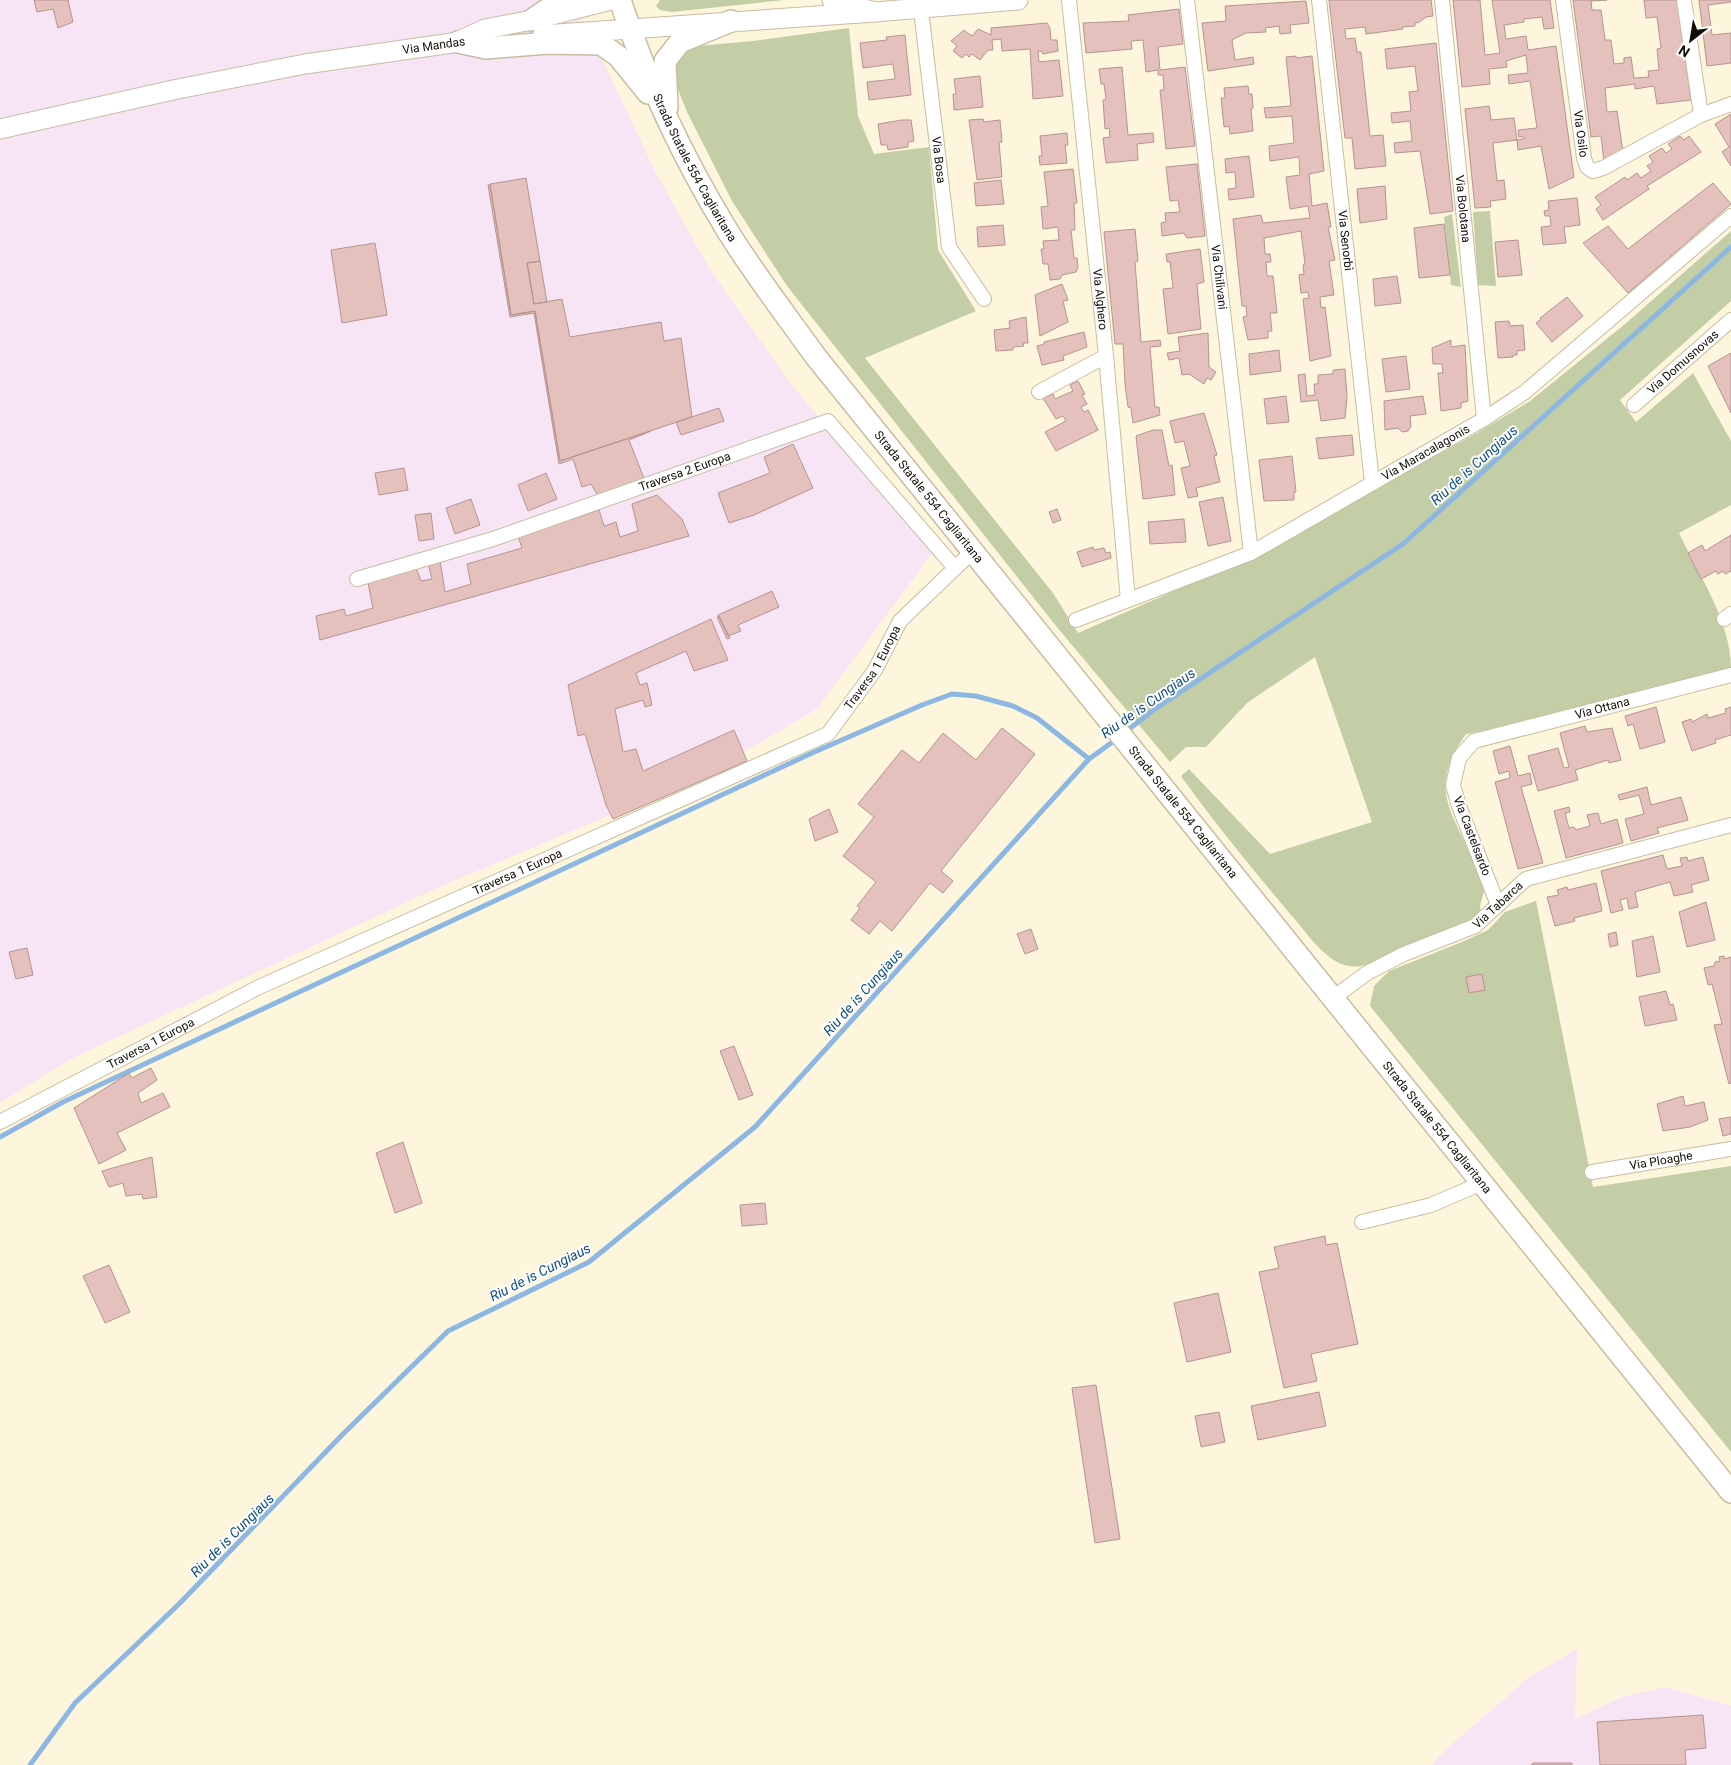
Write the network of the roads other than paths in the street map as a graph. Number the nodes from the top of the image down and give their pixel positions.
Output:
1 (561, 0) edge
2 (611, 0) edge
3 (620, 0) edge
4 (832, 0) edge
5 (1018, 0) edge
6 (1070, 0) edge
7 (1187, 0) edge
8 (1319, 0) edge
9 (1442, 0) edge
10 (1563, 0) edge
11 (1684, 0) edge
12 (921, 10) junction
13 (875, 12) junction
14 (532, 20) junction
15 (731, 21) junction
16 (629, 28) junction
17 (458, 42) junction
18 (1731, 104) edge
19 (1701, 115) junction
20 (667, 118) junction
21 (0, 128) edge
22 (1731, 216) edge
23 (984, 300) dead end
24 (1731, 320) edge
25 (1106, 356) junction
26 (1039, 392) dead end
27 (1634, 405) dead end
28 (1484, 419) junction
29 (1372, 482) junction
30 (973, 551) junction
31 (1251, 553) junction
32 (955, 568) junction
33 (358, 579) dead end
34 (1128, 600) junction
35 (1076, 620) dead end
36 (1731, 674) edge
37 (1474, 741) joint
38 (1731, 825) edge
39 (1498, 905) junction
40 (1334, 998) junction
41 (0, 1122) edge
42 (1731, 1149) edge
43 (1592, 1172) dead end
44 (1482, 1183) junction
45 (1362, 1222) dead end
46 (1731, 1492) edge

1 - 14 main road
2 - 14 street
3 - 16 main road, Strada Statale 554 Cagliaritana
4 - 13 street
5 - 12 street
6 - 25 street, Via Alghero
7 - 31 street, Via Chilivani
8 - 29 street, Via Senorbì
9 - 28 street, Via Bolotana
10 - 19 street, Via Osilo
11 - 19 street
12 - 13 street, Via Mandas
12 - 23 street, Via Bosa
13 - 15 street, Via Mandas
14 - 17 street
15 - 16 street, Via Mandas
15 - 20 main road
16 - 17 street, Via Mandas
16 - 20 main road, Strada Statale 554 Cagliaritana
17 - 20 main road
17 - 21 street, Via Mandas
18 - 19 street, Via Osilo
20 - 30 main road, Strada Statale 554 Cagliaritana
22 - 28 street, Via Maracalagonis
24 - 27 street, Via Domusnovas
25 - 26 street
25 - 34 street, Via Alghero
28 - 29 street, Via Maracalagonis
29 - 31 street, Via Maracalagonis
30 - 32 street, Traversa 1 Europa
30 - 40 main road, Strada Statale 554 Cagliaritana
31 - 34 street, Via Maracalagonis
32 - 33 street, Traversa 2 Europa
32 - 41 street, Traversa 1 Europa
34 - 35 street, Via Maracalagonis
36 - 37 street, Via Ottana
37 - 39 street, Via Castelsardo
38 - 39 street, Via Tabarca
39 - 40 street, Via Tabarca
40 - 44 main road, Strada Statale 554 Cagliaritana
42 - 43 street, Via Ploaghe
44 - 45 street
44 - 46 main road, Strada Statale 554 Cagliaritana

